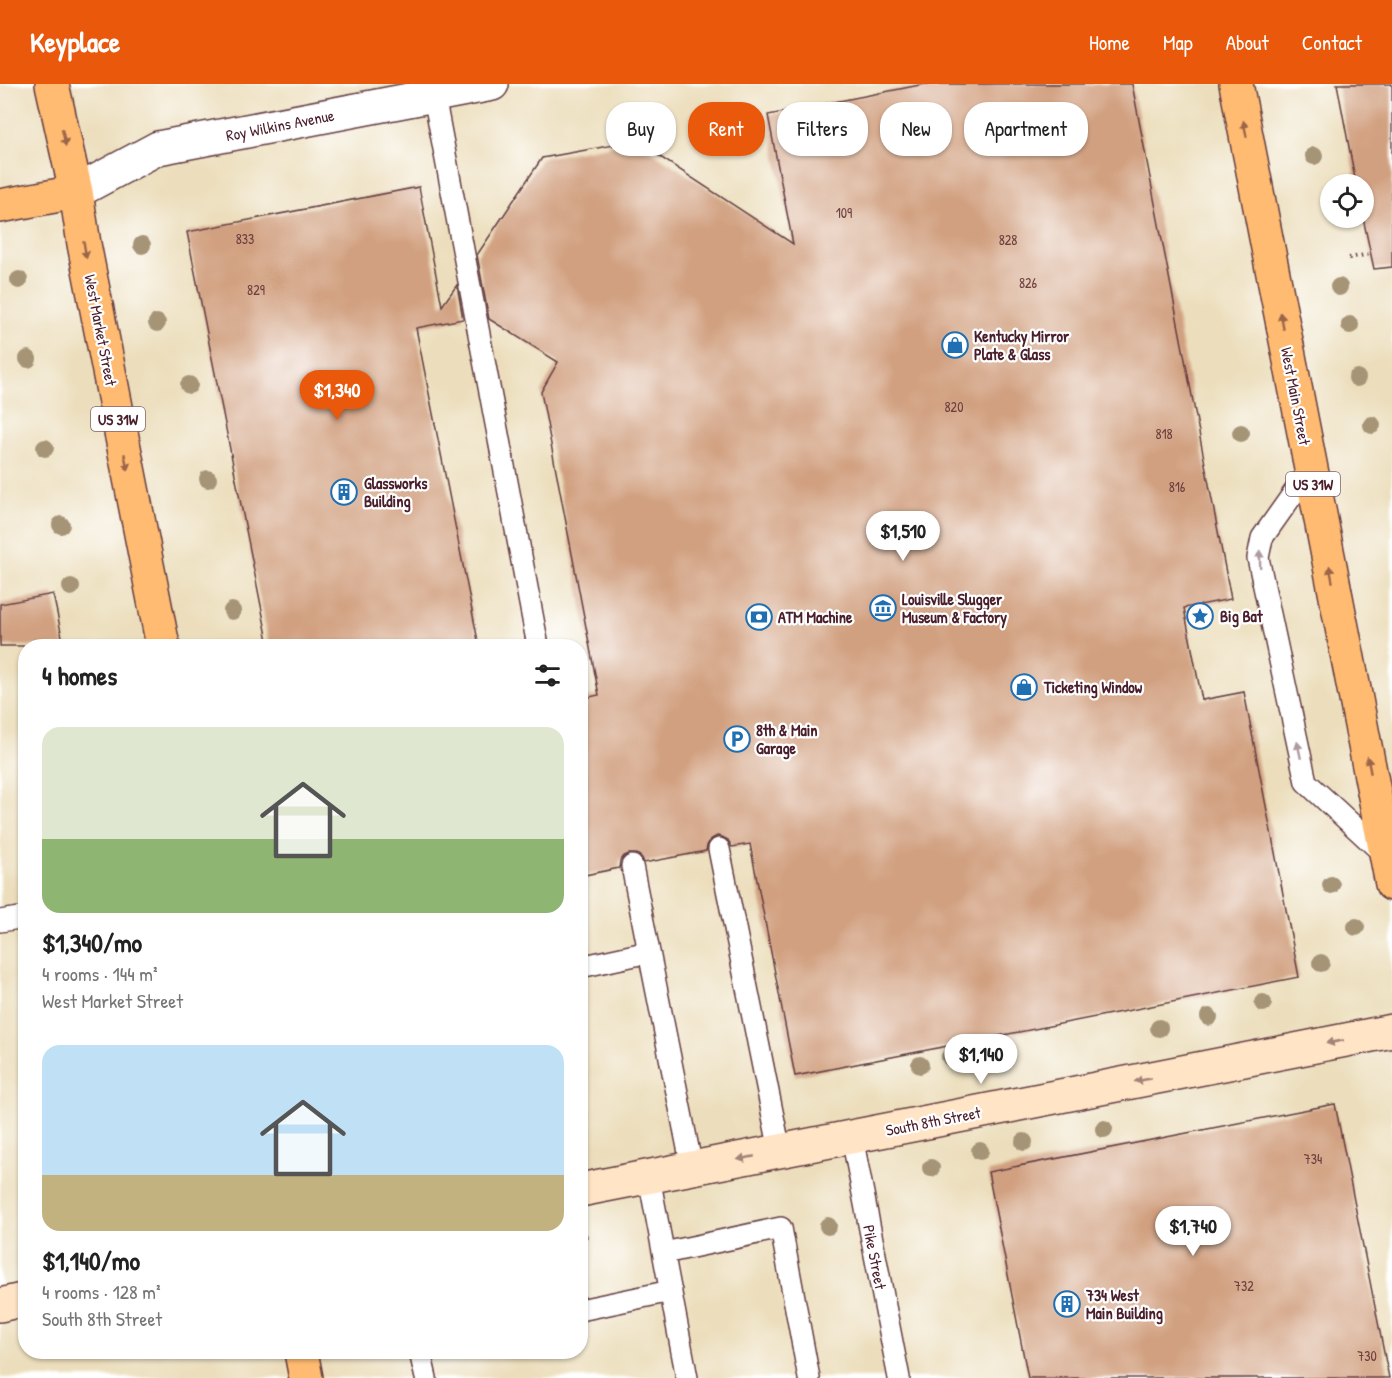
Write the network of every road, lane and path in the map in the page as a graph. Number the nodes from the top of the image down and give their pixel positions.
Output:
1 (52, 84) edge
2 (492, 84) edge
3 (1236, 84) edge
4 (434, 96) junction
5 (76, 192) junction
6 (0, 206) edge
7 (1371, 254) dead end
8 (1349, 258) dead end
9 (1310, 470) junction
10 (162, 639) edge
11 (537, 639) edge
12 (719, 849) dead end
13 (632, 866) dead end
14 (1389, 870) edge
15 (18, 918) edge
16 (0, 921) edge
17 (649, 952) junction
18 (588, 965) edge
19 (1392, 1031) edge
20 (852, 1137) junction
21 (780, 1151) junction
22 (692, 1168) junction
23 (649, 1177) junction
24 (588, 1188) edge
25 (664, 1253) junction
26 (671, 1291) junction
27 (18, 1301) edge
28 (0, 1305) edge
29 (588, 1308) edge
30 (302, 1359) edge
31 (422, 1359) edge
32 (306, 1378) edge
33 (426, 1378) edge
34 (687, 1378) edge
35 (809, 1378) edge
36 (899, 1378) edge

1 -> 5 main road, West Market Street / US 31W
2 - 4 street, Roy Wilkins Avenue
9 -> 3 main road, West Main Street / US 31W
4 - 5 street, Roy Wilkins Avenue
4 - 11 lane
5 - 6 main road
5 -> 10 main road, West Market Street / US 31W
7 - 8 path
14 -> 9 main road, West Main Street / US 31W
14 -> 9 lane
12 - 21 lane
13 - 17 lane
15 - 16 lane
17 - 18 lane
17 - 22 lane
19 -> 20 street, South 8th Street
20 - 21 street, South 8th Street
20 - 36 lane, Pike Street
21 -> 22 street, South 8th Street
22 - 23 street, South 8th Street
23 - 24 street, South 8th Street
23 - 25 lane
25 - 26 lane
25 - 35 lane
26 - 29 lane
26 - 34 lane
27 - 28 street
30 - 32 main road
31 - 33 lane

